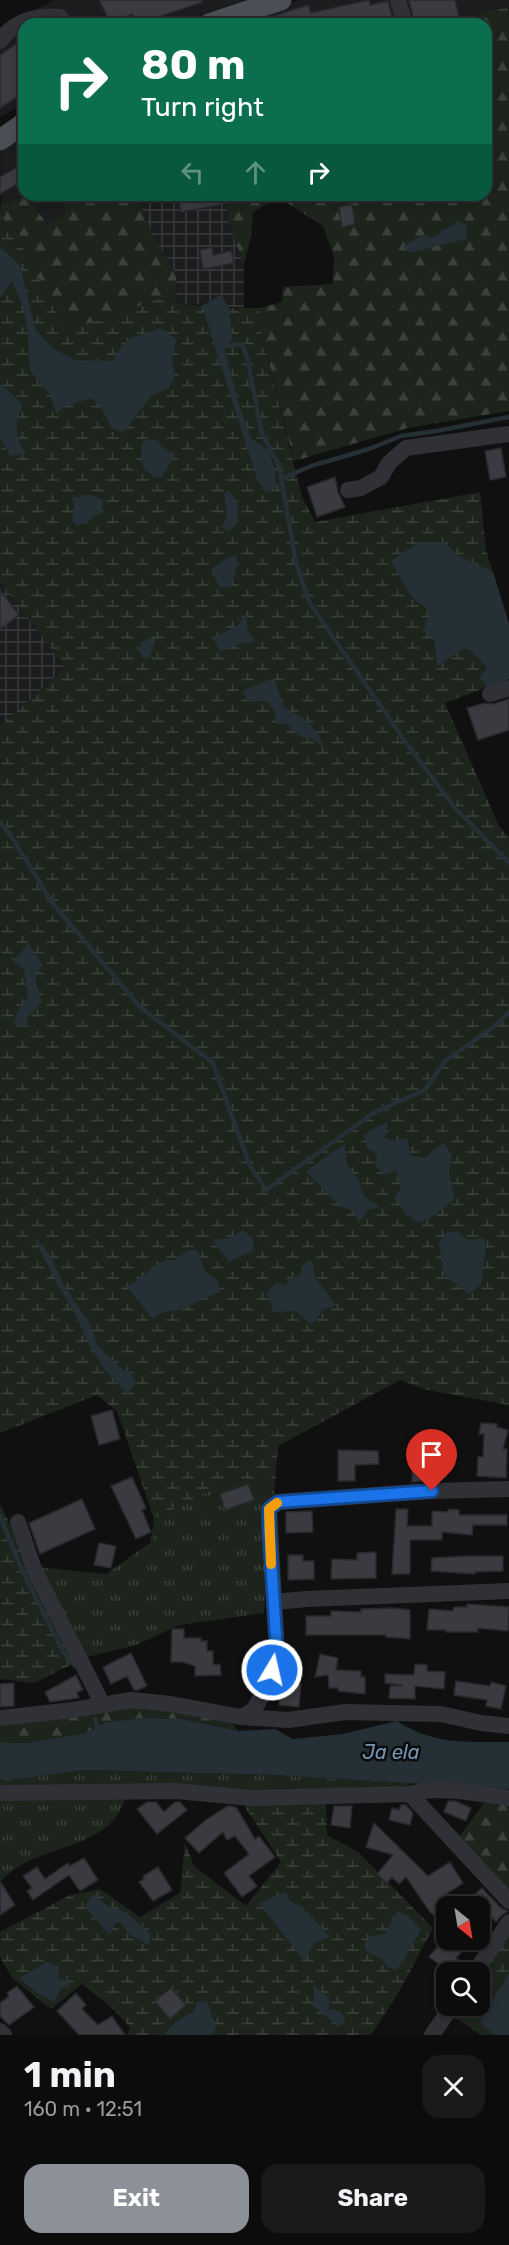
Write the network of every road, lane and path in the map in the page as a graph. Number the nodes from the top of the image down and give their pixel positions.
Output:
1 (281, 0) edge
2 (398, 0) edge
3 (238, 6) edge
4 (33, 18) edge
5 (61, 18) edge
6 (219, 18) edge
7 (403, 18) edge
8 (18, 24) edge
9 (0, 41) edge
10 (18, 127) edge
11 (0, 140) edge
12 (509, 434) edge
13 (348, 490) dead end
14 (509, 688) edge
15 (490, 694) dead end
16 (509, 1489) edge
17 (18, 1522) dead end
18 (509, 1591) edge
19 (274, 1602) junction
20 (103, 1705) junction
21 (241, 1717) junction
22 (0, 1718) edge
23 (509, 1726) edge
24 (0, 1793) edge
25 (410, 1794) junction
26 (509, 1798) edge
27 (509, 1901) edge
28 (509, 1922) edge
29 (482, 1962) edge
30 (445, 2016) edge
31 (0, 2031) edge
32 (4, 2035) edge
33 (432, 2035) edge

1 - 3 main road
2 - 7 street
3 - 6 main road
4 - 5 street
8 - 9 street
10 - 11 main road
12 - 13 street
14 - 15 street
16 - 19 street
17 - 20 street
18 - 19 street
19 - 21 street
20 - 21 street
20 - 22 street
21 - 23 street
24 - 25 street
25 - 26 street
25 - 27 street
28 - 29 street
30 - 33 street
31 - 32 street

